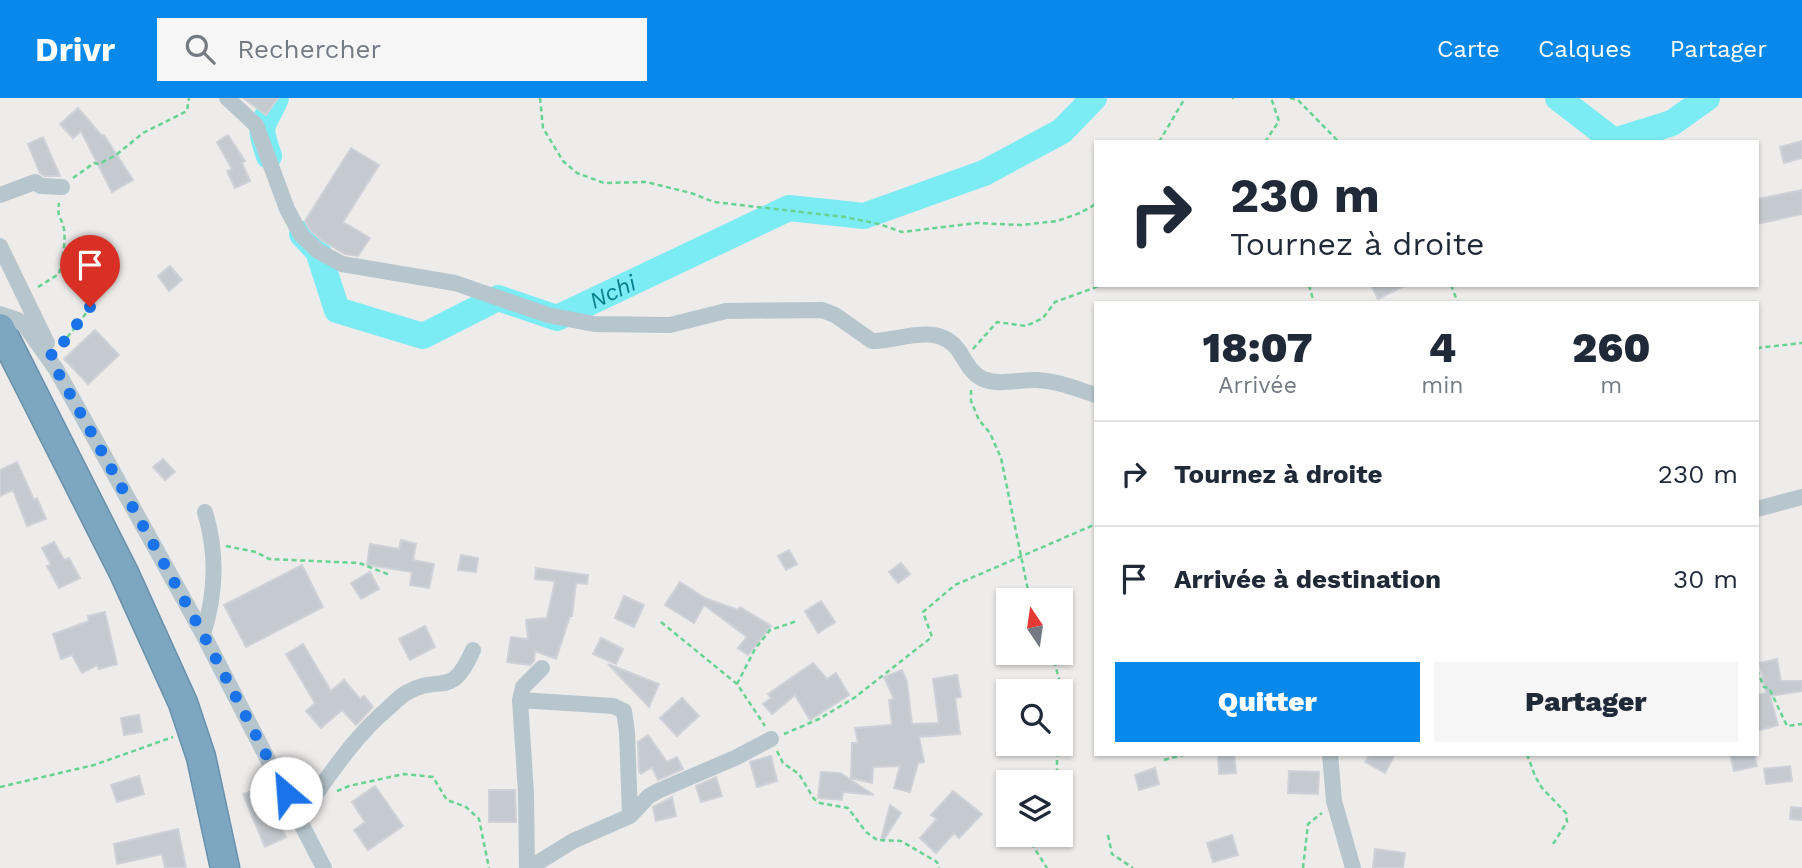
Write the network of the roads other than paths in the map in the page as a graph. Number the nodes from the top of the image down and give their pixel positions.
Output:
1 (227, 98) edge
2 (62, 187) road end
3 (0, 195) edge
4 (0, 246) edge
5 (0, 314) edge
6 (0, 328) edge
7 (56, 369) junction
8 (1094, 394) edge
9 (1802, 497) edge
10 (1759, 508) edge
11 (205, 512) dead end
12 (203, 634) junction
13 (473, 650) dead end
14 (542, 668) dead end
15 (520, 699) junction
16 (771, 739) road end
17 (1330, 756) edge
18 (630, 816) junction
19 (298, 818) junction
20 (225, 868) edge
21 (324, 868) edge
22 (528, 868) edge
23 (1353, 868) edge

1 - 8 street
2 - 3 street
4 - 7 street
5 - 7 street
6 - 20 highway
7 - 12 street
9 - 10 street
11 - 12 street
12 - 19 street
13 - 19 street
14 - 15 street
15 - 18 street
15 - 22 street
16 - 18 street
17 - 23 street
18 - 22 street
19 - 21 street

